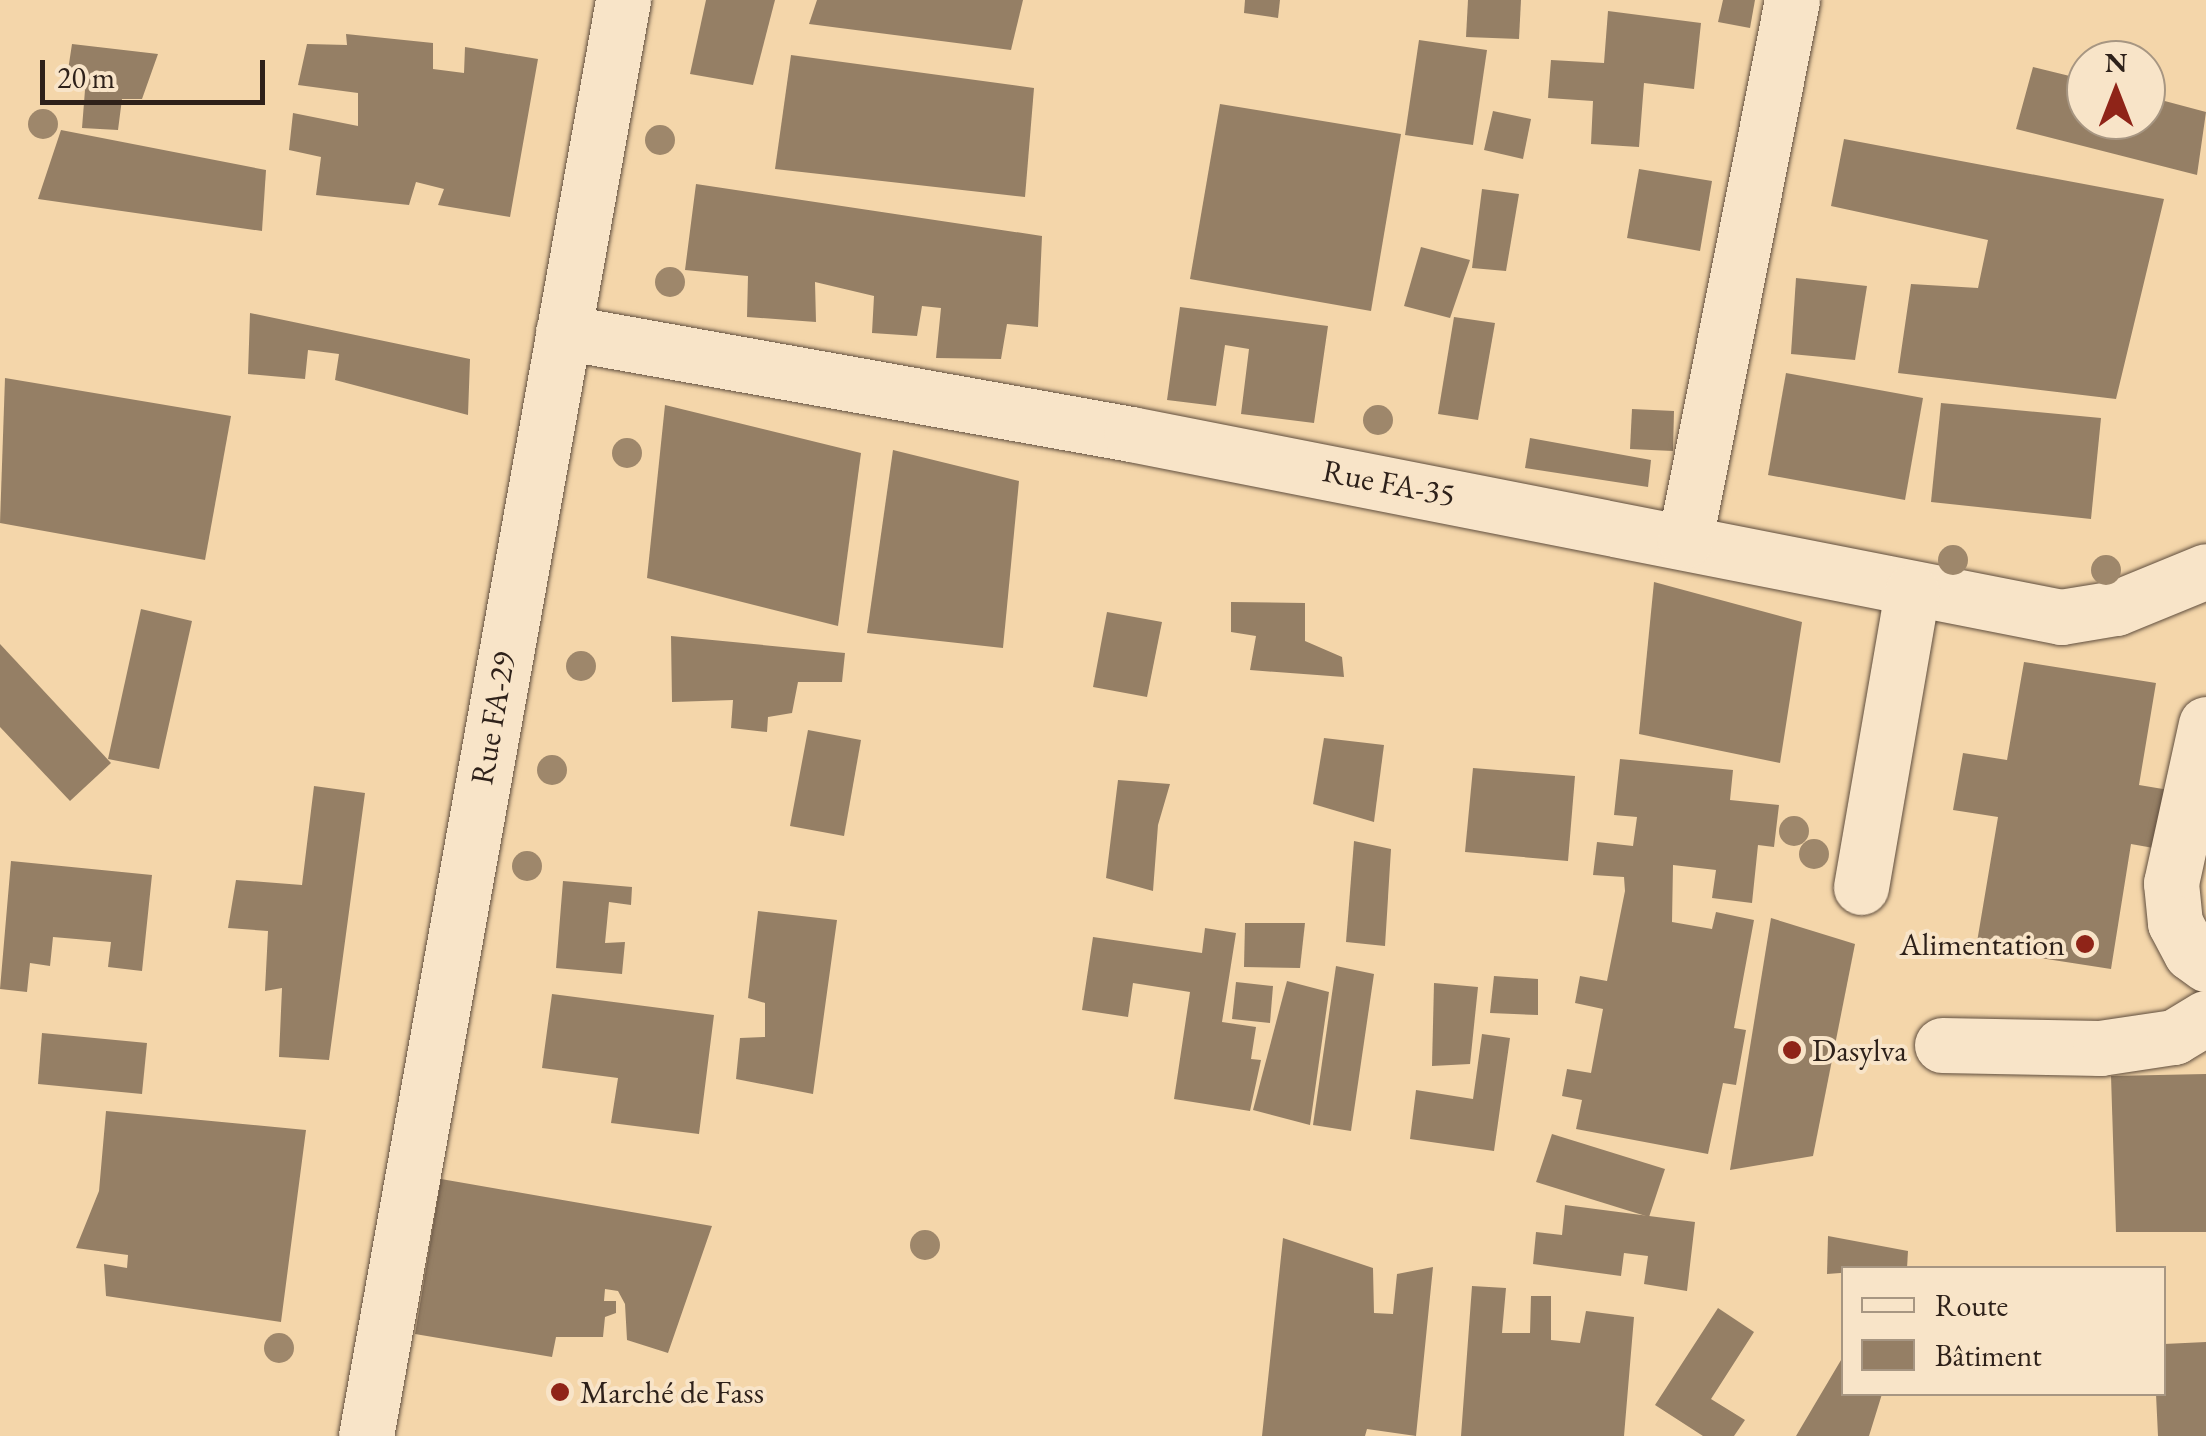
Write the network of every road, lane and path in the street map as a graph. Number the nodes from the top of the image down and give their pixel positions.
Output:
1 (623, 0) edge
2 (1792, 0) edge
3 (563, 332) junction
4 (1686, 540) junction
5 (2206, 571) edge
6 (1912, 592) junction
7 (2206, 724) edge
8 (1861, 887) dead end
9 (2206, 964) edge
10 (2206, 1018) edge
11 (1942, 1045) dead end
12 (366, 1436) edge

1 - 3 street, Rue FA-29
2 - 4 street
3 - 4 street, Rue FA-35
3 - 12 street, Rue FA-29
4 - 6 street, Rue FA-35
5 - 6 street, Rue FA-35
6 - 8 street
7 - 9 street
10 - 11 street

